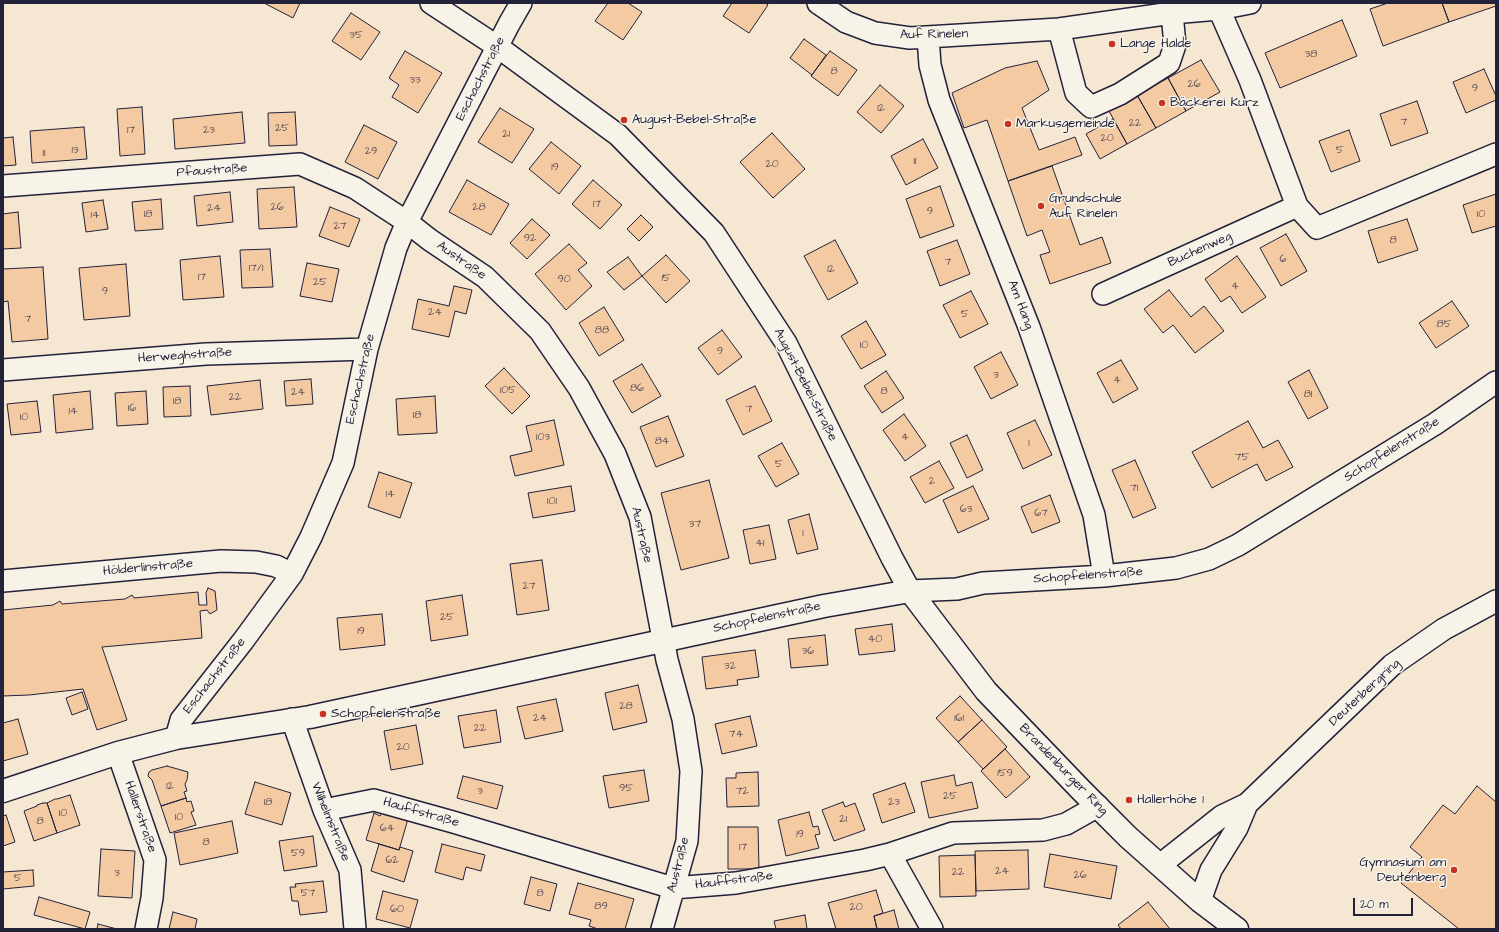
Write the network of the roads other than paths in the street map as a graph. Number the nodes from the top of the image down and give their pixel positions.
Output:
1 (431, 3) edge
2 (522, 3) edge
3 (818, 3) edge
4 (1250, 3) edge
5 (1219, 6) edge
6 (1172, 13) junction
7 (1059, 29) junction
8 (928, 37) junction
9 (498, 47) junction
10 (1496, 154) edge
11 (3, 186) edge
12 (1297, 206) junction
13 (407, 222) junction
14 (1102, 294) dead end
15 (367, 350) junction
16 (3, 370) edge
17 (1496, 382) edge
18 (292, 574) junction
19 (1104, 576) junction
20 (3, 581) edge
21 (910, 591) junction
22 (1496, 601) edge
23 (663, 640) junction
24 (292, 719) junction
25 (176, 738) junction
26 (118, 753) junction
27 (3, 791) edge
28 (1247, 804) junction
29 (1098, 806) junction
30 (324, 810) junction
31 (890, 854) junction
32 (1160, 865) junction
33 (673, 888) junction
34 (1200, 900) junction
35 (146, 929) edge
36 (355, 929) edge
37 (662, 929) edge
38 (932, 929) edge
39 (1237, 929) edge

1 - 9 street, August-Bebel-Straße
2 - 9 street, Eschachstraße
3 - 8 street, Auf Rinelen
4 - 5 street, Auf Rinelen
5 - 6 street, Auf Rinelen
5 - 12 street
6 - 7 street, Auf Rinelen
6 - 7 street
7 - 8 street, Auf Rinelen
8 - 19 street, Am Hang
9 - 13 street, Eschachstraße
9 - 21 street, August-Bebel-Straße
10 - 12 street
11 - 13 street, Pfaustraße
12 - 14 street, Buchenweg
13 - 15 street, Eschachstraße
13 - 23 street, Austraße
15 - 16 street, Herweghstraße
15 - 18 street, Eschachstraße
17 - 19 street, Schopfelenstraße
18 - 20 street, Hölderlinstraße
18 - 25 street, Eschachstraße
19 - 21 street, Schopfelenstraße
21 - 23 street, Schopfelenstraße
21 - 29 street, Brandenburger Ring
22 - 28 street, Deutenbergring
23 - 24 street, Schopfelenstraße
23 - 33 street, Austraße
24 - 25 street, Schopfelenstraße
24 - 30 street, Wilhelmstraße
25 - 26 street, Schopfelenstraße
26 - 27 street, Schopfelenstraße
26 - 35 street, Hallerstraße
28 - 32 street, Deutenbergring
28 - 34 street, Deutenbergring
29 - 31 street, Hauffstraße
29 - 32 street, Brandenburger Ring
30 - 33 street, Hauffstraße
30 - 36 street, Wilhelmstraße
31 - 33 street, Hauffstraße
31 - 38 street
32 - 34 street, Brandenburger Ring
33 - 37 street, Austraße
34 - 39 street, Brandenburger Ring

